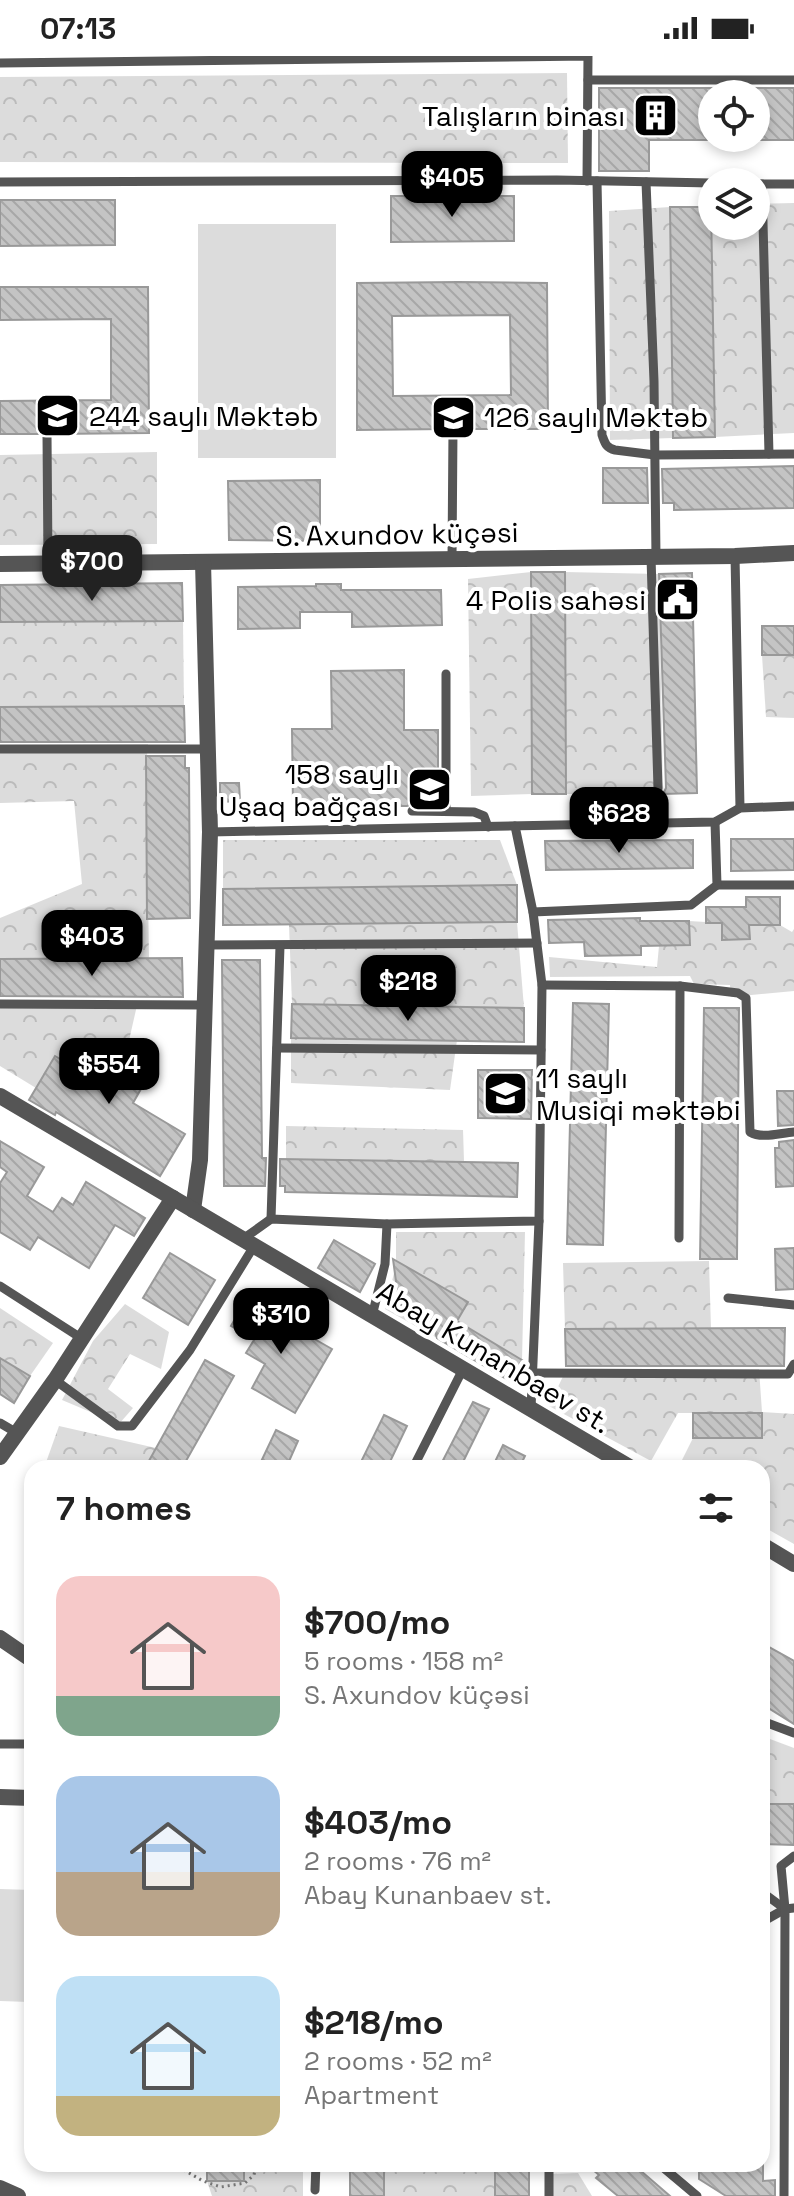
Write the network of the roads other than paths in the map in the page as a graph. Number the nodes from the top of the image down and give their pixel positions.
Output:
1 (588, 56) edge
2 (292, 58) edge
3 (88, 59) edge
4 (0, 63) edge
5 (588, 80) junction
6 (794, 80) edge
7 (592, 181) junction
8 (0, 182) edge
9 (646, 182) junction
10 (698, 183) edge
11 (770, 184) edge
12 (794, 184) edge
13 (761, 240) edge
14 (453, 429) dead end
15 (47, 434) dead end
16 (769, 454) junction
17 (794, 454) edge
18 (655, 455) junction
19 (794, 553) edge
20 (735, 556) junction
21 (654, 557) junction
22 (452, 559) junction
23 (203, 562) junction
24 (48, 563) junction
25 (0, 564) edge
26 (446, 674) dead end
27 (0, 749) edge
28 (207, 749) junction
29 (658, 788) dead end
30 (794, 806) edge
31 (740, 808) junction
32 (412, 811) dead end
33 (446, 811) junction
34 (715, 822) junction
35 (515, 826) junction
36 (488, 827) junction
37 (210, 832) junction
38 (717, 885) junction
39 (794, 885) edge
40 (533, 912) junction
41 (537, 943) junction
42 (205, 945) junction
43 (280, 946) junction
44 (542, 985) junction
45 (680, 986) junction
46 (0, 1004) edge
47 (203, 1005) junction
48 (277, 1048) junction
49 (541, 1050) junction
50 (0, 1096) edge
51 (794, 1132) edge
52 (173, 1198) junction
53 (193, 1210) junction
54 (271, 1219) junction
55 (539, 1221) junction
56 (387, 1224) junction
57 (679, 1238) dead end
58 (248, 1242) junction
59 (0, 1286) edge
60 (728, 1298) dead end
61 (794, 1305) edge
62 (372, 1316) junction
63 (81, 1338) junction
64 (794, 1364) edge
65 (463, 1369) junction
66 (533, 1373) junction
67 (55, 1380) junction
68 (531, 1409) junction
69 (0, 1423) edge
70 (17, 1433) junction
71 (0, 1457) edge
72 (417, 1460) edge
73 (617, 1460) edge
74 (770, 1550) edge
75 (794, 1564) edge
76 (0, 1638) edge
77 (24, 1654) edge
78 (770, 1724) edge
79 (794, 1733) edge
80 (0, 1744) edge
81 (24, 1744) edge
82 (0, 1797) edge
83 (24, 1798) edge
84 (794, 1856) edge
85 (770, 1897) edge
86 (790, 1908) edge
87 (770, 1918) edge
88 (316, 2172) edge
89 (549, 2172) edge
90 (668, 2172) edge
91 (0, 2188) edge
92 (315, 2190) dead end
93 (18, 2196) edge
94 (549, 2196) edge
95 (697, 2196) edge
96 (784, 2196) edge

1 - 2 lane
1 - 5 lane
2 - 3 lane
3 - 4 lane
5 - 6 lane
5 - 7 lane
7 - 8 lane
7 - 9 lane
7 - 18 lane
9 - 10 lane
9 - 18 lane
11 - 12 lane
13 - 16 lane
14 - 22 lane
15 - 24 lane
16 - 17 lane
16 - 18 lane
18 - 21 lane
19 - 20 street, S. Axundov küçəsi
20 - 21 street, S. Axundov küçəsi
20 - 31 lane
21 - 22 street, S. Axundov küçəsi
21 - 29 lane
22 - 23 street, S. Axundov küçəsi
23 - 24 street, S. Axundov küçəsi
23 - 28 street
24 - 25 street, S. Axundov küçəsi
26 - 33 lane
27 - 28 lane
28 - 37 street
30 - 31 lane
31 - 34 lane
32 - 33 lane
33 - 36 lane
34 - 35 lane
34 - 38 lane
35 - 36 lane
35 - 40 lane
36 - 37 lane
37 - 42 street
38 - 39 lane
38 - 40 lane
40 - 41 lane
41 - 43 lane
41 - 44 lane
42 - 43 lane
42 - 47 street
43 - 48 lane
44 - 45 lane
44 - 49 lane
45 - 51 lane
45 - 57 lane
46 - 47 lane
47 - 53 street
48 - 49 lane
48 - 54 lane
49 - 55 lane
50 - 52 street, Abay Kunanbaev st.
52 - 53 street, Abay Kunanbaev st.
52 - 63 street
53 - 58 street, Abay Kunanbaev st.
54 - 56 lane
54 - 58 lane
55 - 56 lane
55 - 66 lane
56 - 62 lane
58 - 62 street, Abay Kunanbaev st.
58 - 67 lane
59 - 63 lane
60 - 61 lane
62 - 65 street, Abay Kunanbaev st.
63 - 67 street
64 - 66 lane
65 - 68 street, Abay Kunanbaev st.
65 - 72 lane
66 - 68 lane
67 - 70 street
68 - 73 street, Abay Kunanbaev st.
69 - 70 lane
70 - 71 street
74 - 75 street
76 - 77 street
78 - 79 lane
80 - 81 lane
82 - 83 street
84 - 86 lane
85 - 86 lane
86 - 87 lane
86 - 96 lane
88 - 92 lane
89 - 94 lane
90 - 95 lane
91 - 93 street

